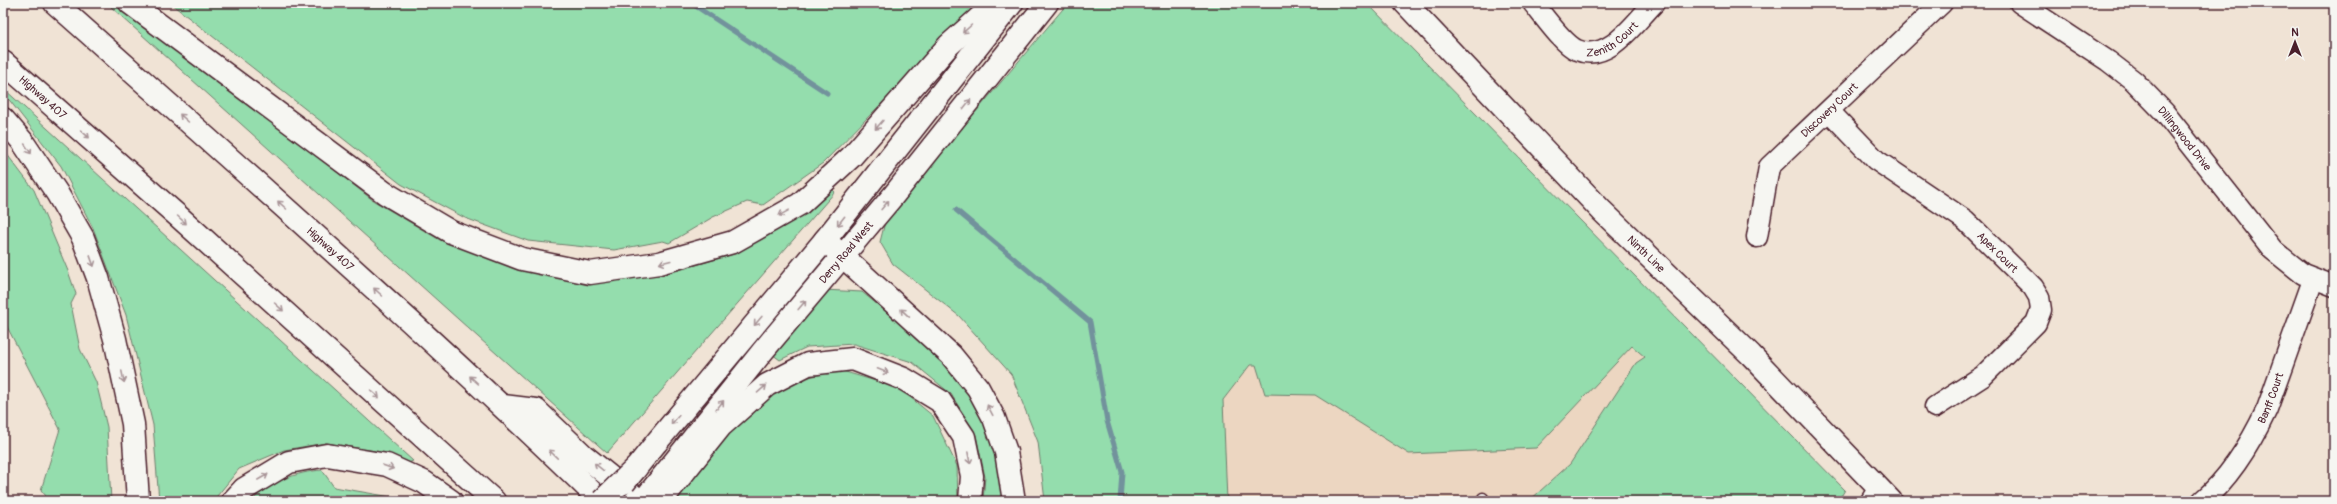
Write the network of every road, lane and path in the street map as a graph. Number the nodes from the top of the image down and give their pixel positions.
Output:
1 (55, 3) edge
2 (130, 3) edge
3 (996, 3) edge
4 (1012, 3) edge
5 (1047, 3) edge
6 (1405, 3) edge
7 (1533, 3) edge
8 (1654, 3) edge
9 (1942, 3) edge
10 (2020, 3) edge
11 (3, 62) edge
12 (1829, 111) junction
13 (3, 119) edge
14 (1757, 237) dead end
15 (825, 240) junction
16 (844, 255) junction
17 (2313, 280) junction
18 (2334, 286) edge
19 (503, 406) junction
20 (1935, 407) dead end
21 (683, 463) junction
22 (636, 468) junction
23 (1870, 493) edge
24 (138, 501) edge
25 (234, 501) edge
26 (451, 501) edge
27 (494, 501) edge
28 (602, 501) edge
29 (609, 501) edge
30 (640, 501) edge
31 (643, 501) edge
32 (661, 501) edge
33 (970, 501) edge
34 (1014, 501) edge
35 (1891, 501) edge
36 (2202, 501) edge

19 -> 1 main road, Highway 407
3 -> 2 main road
4 -> 15 main road
16 -> 5 main road, Derry Road West
6 - 23 main road, Ninth Line
7 - 8 street, Zenith Court
9 - 12 street, Discovery Court
10 - 17 street, Dillingwood Drive
11 -> 27 main road, Highway 407
12 - 14 street, Discovery Court
12 - 20 street, Apex Court
13 -> 24 main road
15 - 16 main road
15 -> 22 main road, bridge
21 -> 16 main road, Derry Road West
34 -> 16 main road
17 - 18 street, Dillingwood Drive
17 - 36 street, Banff Court
28 -> 19 main road, Highway 407
30 -> 19 main road
21 - 31 main road, Derry Road West
21 - 32 main road
21 -> 33 main road
22 - 28 main road, bridge
22 - 29 main road, bridge
23 - 35 main road, Ninth Line
25 -> 26 main road

